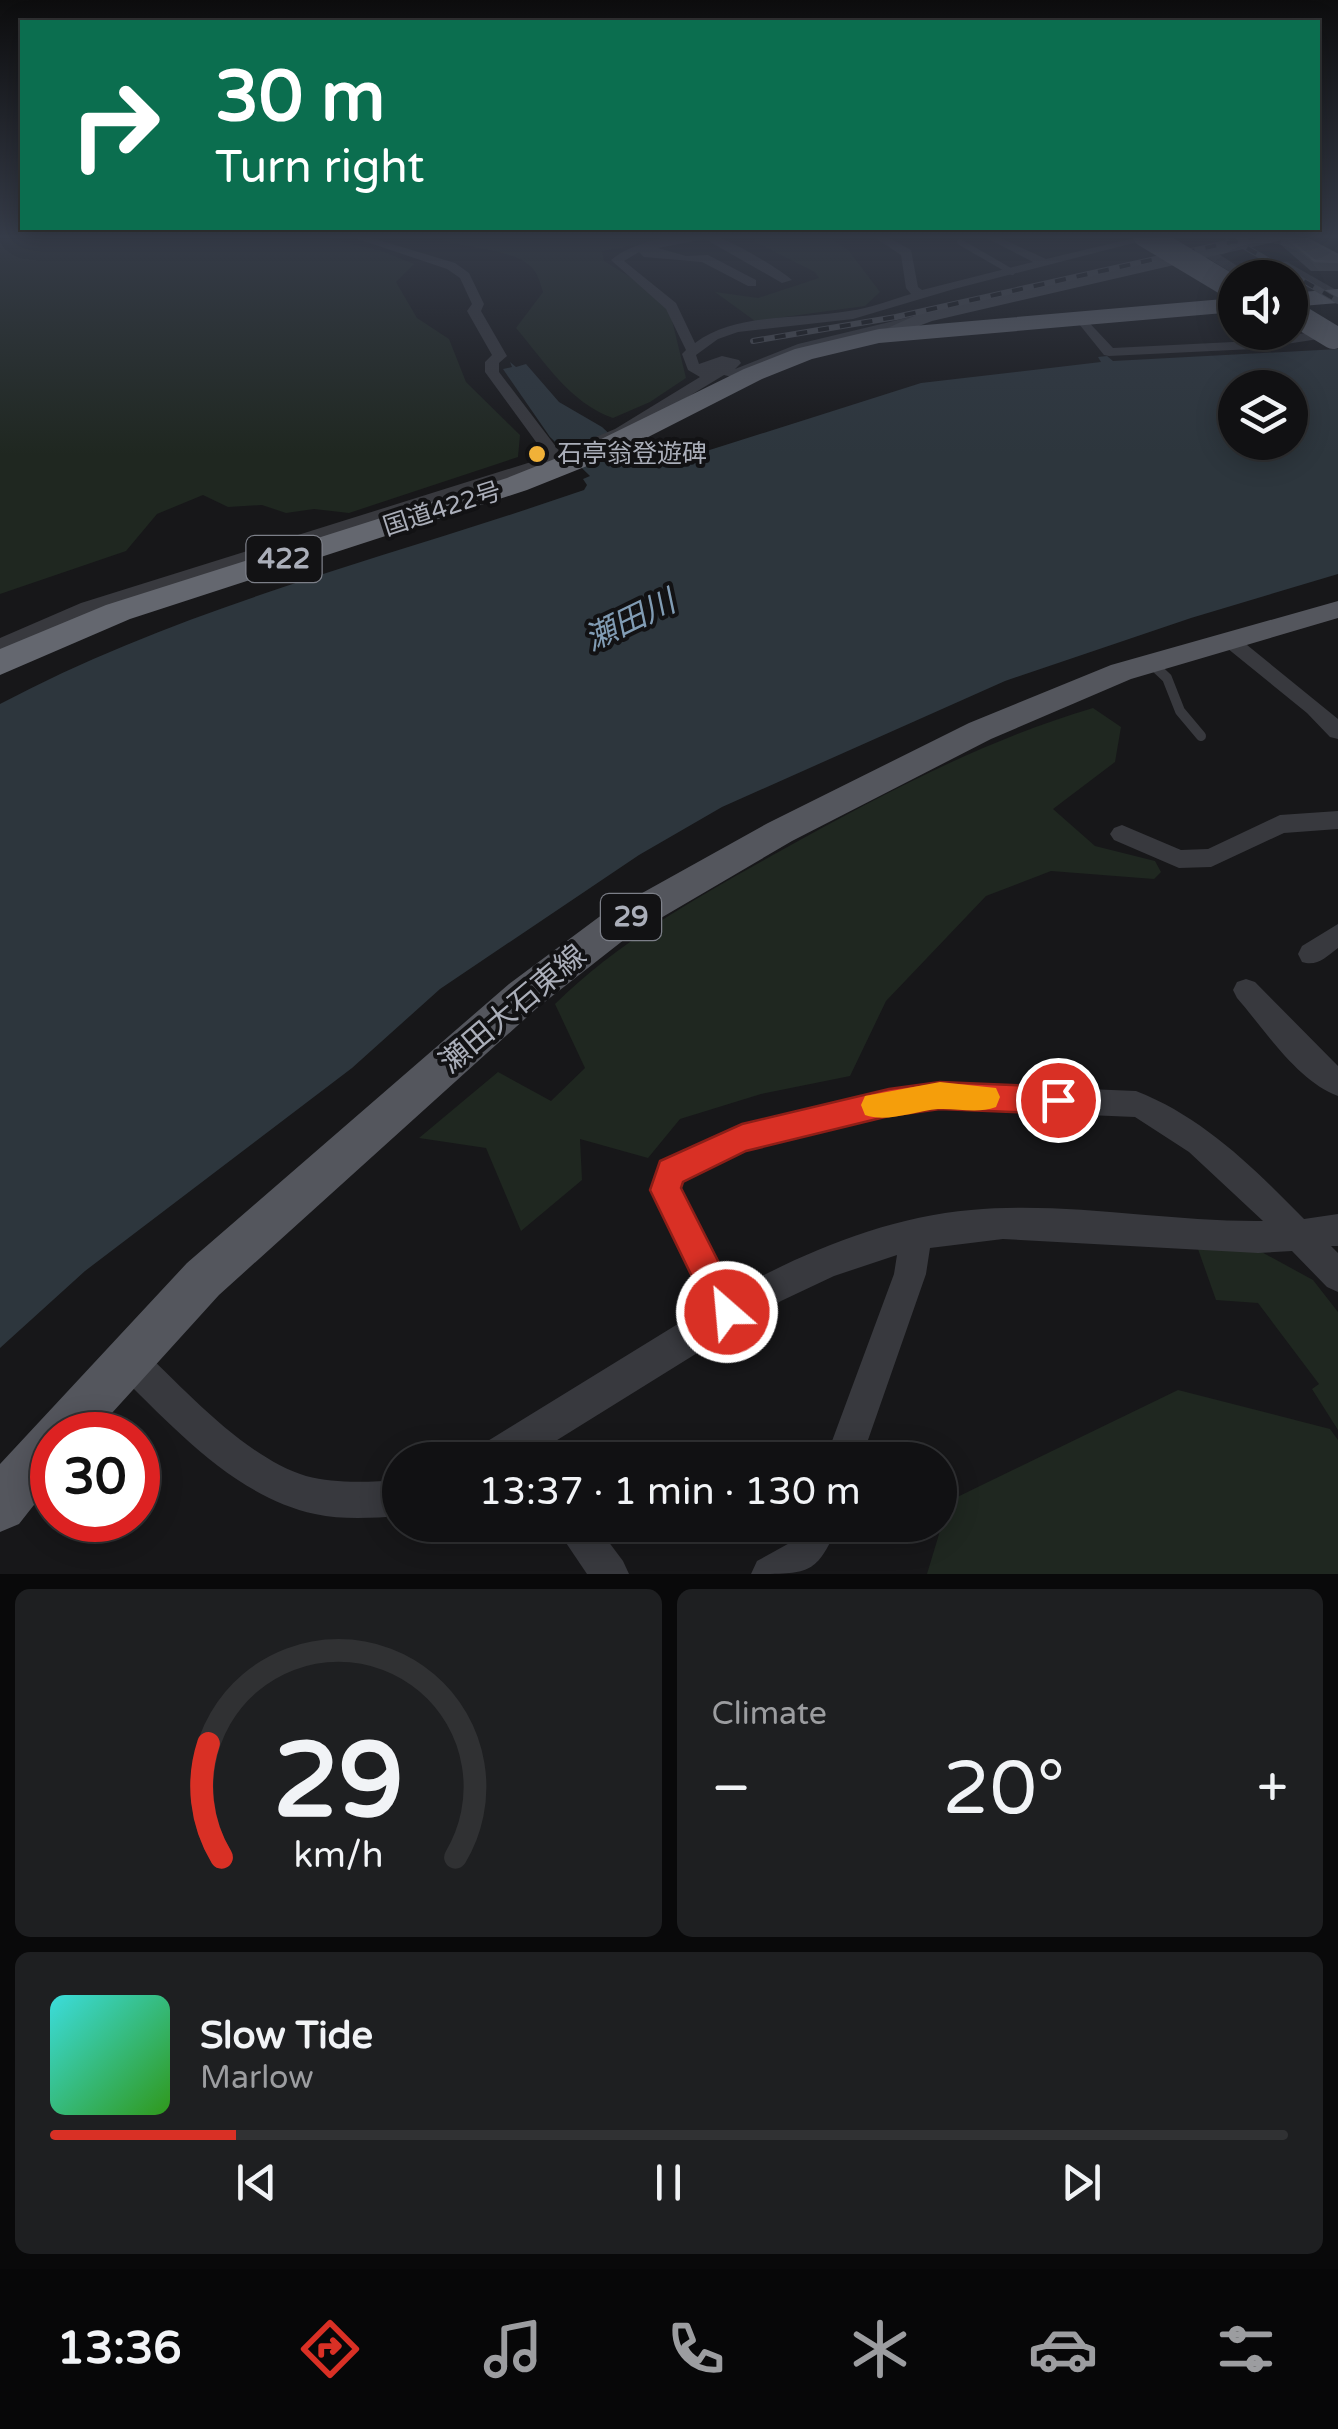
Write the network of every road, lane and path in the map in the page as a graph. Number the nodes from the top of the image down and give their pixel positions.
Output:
1 (475, 308) edge
2 (674, 308) edge
3 (879, 308) edge
4 (969, 308) edge
5 (1197, 308) edge
6 (1308, 313) edge
7 (927, 318) junction
8 (1082, 319) junction
9 (1308, 320) edge
10 (1308, 333) edge
11 (1338, 334) edge
12 (879, 336) junction
13 (1218, 340) edge
14 (1308, 340) edge
15 (692, 348) junction
16 (1338, 352) edge
17 (713, 378) junction
18 (564, 462) junction
19 (180, 584) junction
20 (1338, 609) edge
21 (1228, 640) junction
22 (0, 645) edge
23 (1150, 662) junction
24 (0, 663) edge
25 (1338, 732) edge
26 (1201, 736) dead end
27 (1338, 820) edge
28 (1122, 834) dead end
29 (1338, 934) edge
30 (1311, 954) dead end
31 (1246, 990) dead end
32 (1338, 1083) edge
33 (1338, 1230) edge
34 (916, 1234) junction
35 (1298, 1235) junction
36 (1338, 1276) edge
37 (727, 1312) junction
38 (128, 1359) junction
39 (79, 1412) edge
40 (531, 1442) edge
41 (849, 1442) edge
42 (30, 1469) edge
43 (382, 1498) edge
44 (0, 1505) edge
45 (586, 1542) edge
46 (814, 1542) edge
47 (610, 1574) edge
48 (770, 1574) edge

1 - 18 street
2 - 15 street
3 - 15 street
4 - 7 street
5 - 8 highway, 国道422号 / 422
6 - 11 street
7 - 12 street
7 - 17 street
8 - 12 highway, 国道422号 / 422
8 - 13 street
9 - 11 highway, bridge
10 - 11 street
12 - 17 highway, 国道422号 / 422
14 - 16 highway
15 - 17 street
17 - 18 street
17 - 18 highway, 国道422号 / 422
18 - 19 highway, 国道422号 / 422
19 - 22 street
19 - 24 highway, 国道422号 / 422
20 - 21 main road, 瀬田大石東線 / 29
21 - 23 main road, 瀬田大石東線 / 29
21 - 25 street
23 - 26 lane
23 - 38 main road, 瀬田大石東線 / 29
27 - 28 street
29 - 30 street
31 - 32 street
33 - 35 street
34 - 35 street
34 - 37 street
34 - 41 street
35 - 36 street
35 - 37 street
37 - 40 street
38 - 39 main road, 瀬田大石東線 / 29
38 - 43 street
42 - 44 main road
45 - 47 street
46 - 48 street

